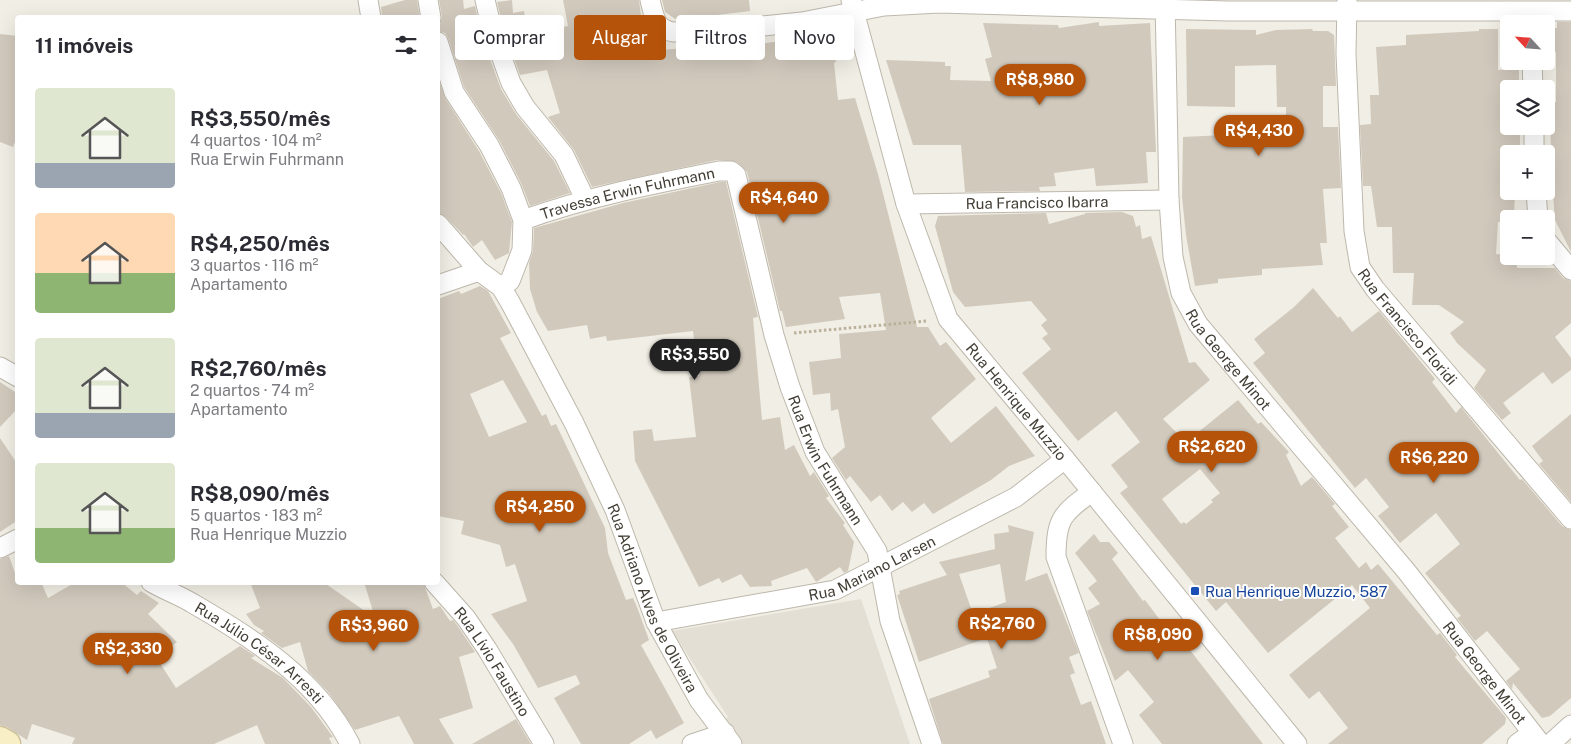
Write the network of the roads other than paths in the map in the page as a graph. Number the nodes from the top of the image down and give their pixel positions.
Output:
1 (368, 0) edge
2 (428, 0) edge
3 (485, 0) edge
4 (650, 0) edge
5 (973, 2) edge
6 (1164, 5) edge
7 (1347, 6) edge
8 (853, 7) edge
9 (1571, 11) edge
10 (1531, 12) edge
11 (370, 15) edge
12 (430, 15) edge
13 (440, 48) edge
14 (731, 171) joint
15 (585, 199) junction
16 (1168, 200) junction
17 (906, 204) junction
18 (524, 220) junction
19 (440, 226) edge
20 (1555, 251) edge
21 (1571, 270) edge
22 (479, 271) junction
23 (440, 284) edge
24 (501, 287) junction
25 (0, 367) edge
26 (15, 375) edge
27 (1065, 459) junction
28 (1092, 492) junction
29 (1571, 519) edge
30 (15, 540) edge
31 (0, 548) edge
32 (879, 567) junction
33 (157, 585) edge
34 (437, 585) edge
35 (656, 622) junction
36 (1571, 725) edge
37 (729, 739) edge
38 (0, 740) edge
39 (1530, 740) edge
40 (7, 744) edge
41 (350, 744) edge
42 (544, 744) edge
43 (692, 744) edge
44 (932, 744) edge
45 (1123, 744) edge
46 (1297, 744) edge
47 (1550, 744) edge

1 - 11 street
2 - 12 street
3 - 15 street
4 - 8 street
5 - 6 street
5 - 8 street
6 - 7 street
6 - 16 street, Rua George Minot
7 - 10 street
7 - 29 street, Rua Francisco Floridi
8 - 17 street, Rua Henrique Muzzio
9 - 10 street
13 - 18 street
14 - 15 street, Travessa Erwin Fuhrmann
14 - 32 street, Rua Erwin Fuhrmann
15 - 18 street, Travessa Erwin Fuhrmann
16 - 17 street, Rua Francisco Ibarra
16 - 39 street, Rua George Minot
17 - 27 street, Rua Henrique Muzzio
18 - 24 street
19 - 22 street, Rua Adriano Alves de Oliveira
20 - 21 street
22 - 23 street
22 - 24 street, Rua Adriano Alves de Oliveira
24 - 35 street, Rua Adriano Alves de Oliveira
25 - 26 street
27 - 28 street, Rua Henrique Muzzio
27 - 32 street, Rua Mariano Larsen
28 - 45 street
28 - 46 street, Rua Henrique Muzzio
30 - 31 street
32 - 35 street, Rua Mariano Larsen
32 - 44 street, Rua Erwin Fuhrmann
33 - 41 street, Rua Júlio César Arresti
34 - 42 street, Rua Lívio Faustino
35 - 37 street, Rua Adriano Alves de Oliveira
36 - 47 street
37 - 43 street
38 - 40 main road

